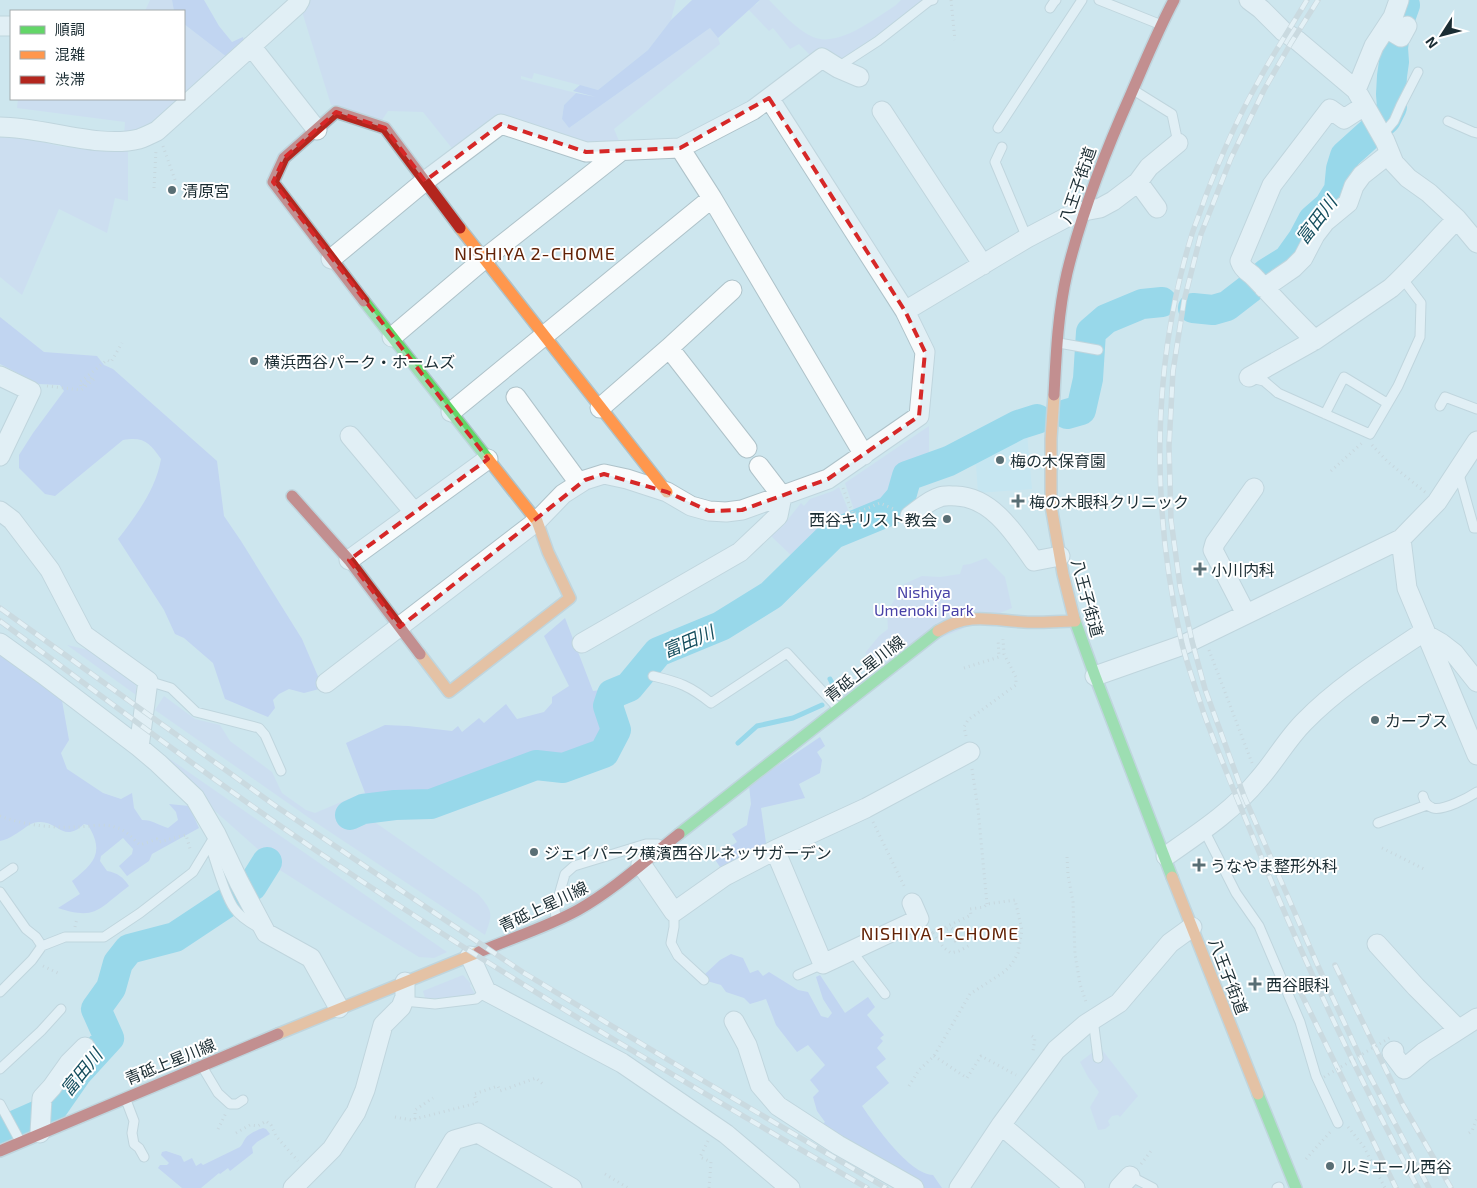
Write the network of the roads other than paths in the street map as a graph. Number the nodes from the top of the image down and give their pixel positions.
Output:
1 (300, 0) edge
2 (933, 0) edge
3 (1056, 0) edge
4 (1082, 0) edge
5 (1099, 0) edge
6 (1174, 0) edge
7 (1399, 0) edge
8 (1259, 3) edge
9 (1050, 8) dead end
10 (1161, 24) junction
11 (251, 46) junction
12 (838, 68) junction
13 (1418, 72) dead end
14 (859, 77) dead end
15 (1132, 89) junction
16 (769, 98) junction
17 (1360, 98) junction
18 (882, 111) dead end
19 (1448, 121) dead end
20 (0, 127) edge
21 (998, 128) dead end
22 (1378, 129) junction
23 (317, 130) junction
24 (1477, 133) edge
25 (1178, 144) joint
26 (1002, 147) dead end
27 (680, 148) junction
28 (621, 151) junction
29 (1390, 153) junction
30 (425, 180) junction
31 (1138, 182) junction
32 (712, 198) junction
33 (1157, 208) dead end
34 (1084, 211) junction
35 (1457, 219) junction
36 (1027, 238) junction
37 (1477, 242) edge
38 (331, 259) junction
39 (484, 259) junction
40 (983, 265) junction
41 (1402, 278) junction
42 (1260, 283) junction
43 (732, 290) dead end
44 (905, 311) junction
45 (545, 336) junction
46 (392, 337) junction
47 (1315, 340) junction
48 (1057, 343) junction
49 (669, 348) junction
50 (1097, 350) dead end
51 (0, 376) edge
52 (1248, 377) joint
53 (516, 397) dead end
54 (1387, 403) junction
55 (1440, 406) dead end
56 (600, 408) junction
57 (1477, 409) edge
58 (451, 412) junction
59 (1325, 414) junction
60 (350, 436) dead end
61 (1477, 441) edge
62 (747, 448) dead end
63 (864, 455) junction
64 (0, 456) edge
65 (488, 459) junction
66 (759, 466) dead end
67 (1458, 470) junction
68 (580, 483) junction
69 (1254, 488) dead end
70 (667, 492) junction
71 (292, 496) dead end
72 (782, 496) junction
73 (0, 511) edge
74 (414, 512) junction
75 (910, 516) dead end
76 (537, 521) junction
77 (1477, 528) edge
78 (1401, 539) junction
79 (1060, 556) junction
80 (349, 560) junction
81 (1246, 614) junction
82 (1075, 621) junction
83 (400, 628) junction
84 (1426, 633) junction
85 (0, 643) edge
86 (582, 643) dead end
87 (653, 676) dead end
88 (1095, 676) junction
89 (148, 680) junction
90 (1477, 682) edge
91 (326, 683) dead end
92 (838, 709) junction
93 (139, 747) junction
94 (970, 752) road end
95 (1477, 755) edge
96 (281, 771) dead end
97 (1477, 792) edge
98 (1422, 796) dead end
99 (1427, 805) junction
100 (1378, 823) dead end
101 (1204, 830) junction
102 (213, 840) junction
103 (666, 844) junction
104 (774, 850) junction
105 (1166, 856) junction
106 (641, 864) junction
107 (13, 868) dead end
108 (0, 877) edge
109 (0, 892) edge
110 (674, 912) junction
111 (919, 914) road end
112 (557, 920) junction
113 (1192, 927) junction
114 (1377, 944) dead end
115 (42, 946) junction
116 (851, 950) junction
117 (470, 956) junction
118 (823, 964) junction
119 (798, 975) dead end
120 (704, 980) dead end
121 (404, 991) junction
122 (486, 991) junction
123 (0, 992) edge
124 (885, 994) dead end
125 (339, 1008) junction
126 (61, 1009) dead end
127 (1477, 1018) edge
128 (1093, 1019) junction
129 (734, 1021) dead end
130 (1458, 1029) junction
131 (1393, 1044) road end
132 (85, 1047) dead end
133 (1098, 1058) dead end
134 (201, 1066) junction
135 (0, 1069) edge
136 (125, 1097) junction
137 (243, 1100) dead end
138 (0, 1104) edge
139 (1338, 1123) road end
140 (1001, 1125) junction
141 (40, 1133) junction
142 (18, 1137) junction
143 (0, 1151) edge
144 (144, 1157) dead end
145 (1125, 1182) edge
146 (293, 1188) edge
147 (425, 1188) edge
148 (572, 1188) edge
149 (790, 1188) edge
150 (914, 1188) edge
151 (959, 1188) edge
152 (1075, 1188) edge
153 (1153, 1188) edge
154 (1296, 1188) edge

1 - 11 street
2 - 12 lane
3 - 9 lane
4 - 21 lane
5 - 10 lane
6 - 10 main road, 八王子街道
7 - 17 street
8 - 17 street
10 - 15 main road, 八王子街道
11 - 20 street
11 - 23 street
12 - 14 street
12 - 16 street
13 - 22 lane
15 - 25 lane
15 - 34 main road, 八王子街道
16 - 27 street
16 - 44 street
17 - 22 street
17 - 42 street
18 - 40 street
19 - 24 lane
22 - 29 street
23 - 30 main road
23 - 38 main road
25 - 31 street
26 - 36 lane
27 - 28 street
27 - 32 street
28 - 30 street
28 - 39 street
29 - 35 street
29 - 42 street
30 - 38 street
30 - 39 main road
31 - 33 street
31 - 34 street
32 - 45 street
32 - 63 street
34 - 36 street
34 - 48 main road, 八王子街道
35 - 37 street
35 - 41 street
36 - 40 street
38 - 46 main road
39 - 45 main road
39 - 46 street
40 - 44 street
41 - 47 street
41 - 54 lane
42 - 47 street
43 - 49 street
44 - 63 street
45 - 56 main road
45 - 58 street
46 - 58 main road
47 - 52 street
48 - 50 lane
48 - 79 main road, 八王子街道
49 - 56 street
49 - 62 street
51 - 64 street
52 - 59 lane
53 - 68 street
54 - 59 lane
54 - 59 lane
55 - 57 lane
56 - 70 main road
58 - 65 main road
60 - 74 street
61 - 67 street
63 - 72 street
65 - 74 street
65 - 76 main road
66 - 72 street
67 - 77 lane
67 - 78 street
68 - 70 street
68 - 76 street
69 - 81 street
70 - 72 street
71 - 80 main road
72 - 86 street
73 - 89 street
74 - 80 street
75 - 79 street
76 - 83 street
76 - 83 main road
78 - 81 street
78 - 84 street
79 - 82 main road, 八王子街道
80 - 83 main road
81 - 88 street
82 - 88 main road, 八王子街道
82 - 92 main road, 青砥上星川線
83 - 91 street
84 - 90 street
84 - 95 street
84 - 101 street
85 - 93 street
87 - 92 lane
88 - 105 main road, 八王子街道
89 - 93 street
89 - 96 lane
92 - 103 main road, 青砥上星川線
93 - 102 street
94 - 104 street
97 - 99 lane
98 - 99 lane
99 - 100 lane
101 - 105 street
101 - 139 lane
102 - 115 lane
102 - 125 street
103 - 106 main road, 青砥上星川線
103 - 112 lane
104 - 110 street
104 - 118 street
105 - 113 main road, 八王子街道
106 - 110 street
106 - 112 main road, 青砥上星川線
107 - 108 lane
109 - 115 lane
110 - 120 lane
111 - 116 street
112 - 117 main road, 青砥上星川線
113 - 128 street
113 - 154 main road, 八王子街道
114 - 130 street
115 - 123 lane
116 - 118 street
116 - 124 lane
117 - 121 main road, 青砥上星川線
117 - 122 street
118 - 119 lane
121 - 122 lane
121 - 125 main road, 青砥上星川線
121 - 146 street
122 - 149 street
125 - 134 main road, 青砥上星川線
126 - 135 lane
127 - 130 street
128 - 133 lane
128 - 140 street
129 - 150 street
130 - 131 street
132 - 141 street
134 - 136 main road, 青砥上星川線
134 - 137 lane
136 - 141 main road, 青砥上星川線
136 - 144 lane
138 - 142 lane
140 - 151 street
140 - 152 street
141 - 142 main road, 青砥上星川線
142 - 143 main road, 青砥上星川線
145 - 153 lane
147 - 148 street

